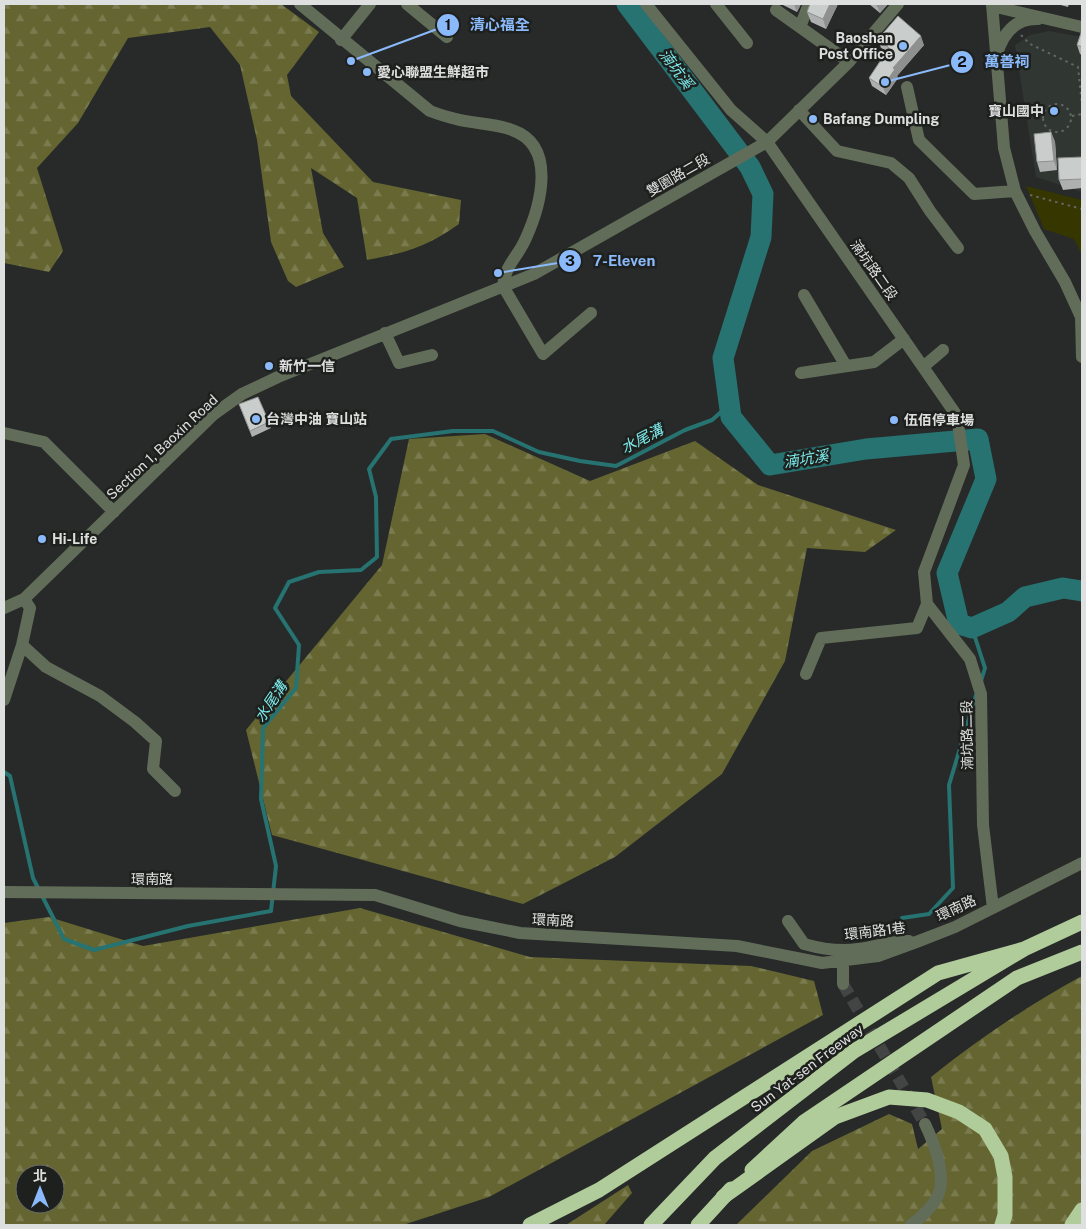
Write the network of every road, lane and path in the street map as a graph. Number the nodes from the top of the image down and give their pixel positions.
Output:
1 (300, 4) edge
2 (370, 4) edge
3 (407, 4) edge
4 (646, 4) edge
5 (716, 4) edge
6 (809, 4) edge
7 (898, 4) edge
8 (992, 5) edge
9 (776, 10) dead end
10 (1053, 20) junction
11 (800, 26) junction
12 (1082, 27) edge
13 (1020, 34) dead end
14 (447, 37) dead end
15 (341, 40) junction
16 (747, 43) dead end
17 (865, 43) junction
18 (996, 59) junction
19 (849, 62) junction
20 (888, 62) edge
21 (1078, 67) junction
22 (1082, 68) edge
23 (907, 87) dead end
24 (1082, 105) edge
25 (800, 110) junction
26 (1082, 114) edge
27 (1072, 116) junction
28 (767, 142) junction
29 (1016, 191) junction
30 (1082, 210) edge
31 (958, 248) dead end
32 (503, 286) junction
33 (804, 295) dead end
34 (591, 313) dead end
35 (385, 333) junction
36 (904, 339) junction
37 (943, 350) dead end
38 (432, 355) dead end
39 (1082, 356) edge
40 (846, 366) junction
41 (923, 367) junction
42 (801, 373) dead end
43 (4, 433) edge
44 (114, 512) junction
45 (24, 599) junction
46 (926, 604) junction
47 (4, 608) edge
48 (22, 645) junction
49 (806, 674) dead end
50 (4, 700) edge
51 (175, 791) dead end
52 (1082, 863) edge
53 (4, 892) edge
54 (993, 908) junction
55 (788, 921) dead end
56 (1082, 922) edge
57 (919, 941) junction
58 (1024, 949) junction
59 (1082, 952) edge
60 (843, 962) junction
61 (843, 984) tunnel mouth
62 (926, 1124) tunnel mouth
63 (723, 1197) junction
64 (1082, 1210) edge
65 (530, 1225) edge
66 (651, 1225) edge
67 (698, 1225) edge
68 (911, 1225) edge
69 (1002, 1225) edge
70 (1072, 1225) edge

1 - 15 street
2 - 15 street
3 - 14 street
4 - 28 street, 湳坑路二段
5 - 16 street
6 - 11 street
7 - 17 street, 雙園路二段
8 - 10 street
8 - 18 street
9 - 11 street
10 - 12 street
10 - 18 street
11 - 19 street
13 - 21 path
15 - 32 street
17 - 19 street, 雙園路二段
17 - 20 path
18 - 29 street
19 - 25 street, 雙園路二段
21 - 22 path
21 - 24 path
23 - 29 street
25 - 28 street, 雙園路二段
25 - 31 street
26 - 27 path
27 - 27 path
28 - 32 street, 雙園路二段
28 - 36 street, 湳坑路二段
29 - 30 path
29 - 39 street
32 - 34 street
32 - 35 street, Section 1, Baoxin Road
33 - 40 street
35 - 38 street
35 - 44 street, Section 1, Baoxin Road
36 - 40 street
36 - 41 street, 湳坑路二段
37 - 41 street
40 - 42 street
41 - 46 street, 湳坑路二段
43 - 44 street
44 - 45 street, Section 1, Baoxin Road
45 - 47 street, Section 1, Baoxin Road
45 - 48 street
46 - 49 street
46 - 54 street, 湳坑路二段
48 - 50 street
48 - 51 street
52 - 54 street, 環南路
53 - 60 street, 環南路
54 - 57 street, 環南路
55 - 57 street, 環南路1巷
56 - 58 highway, Sun Yat-sen Freeway
57 - 60 street, 環南路
58 - 65 highway
58 - 66 highway, Sun Yat-sen Freeway
59 - 63 highway
60 - 61 street
62 - 68 street
63 - 67 highway
63 - 69 highway, bridge
64 - 70 highway

